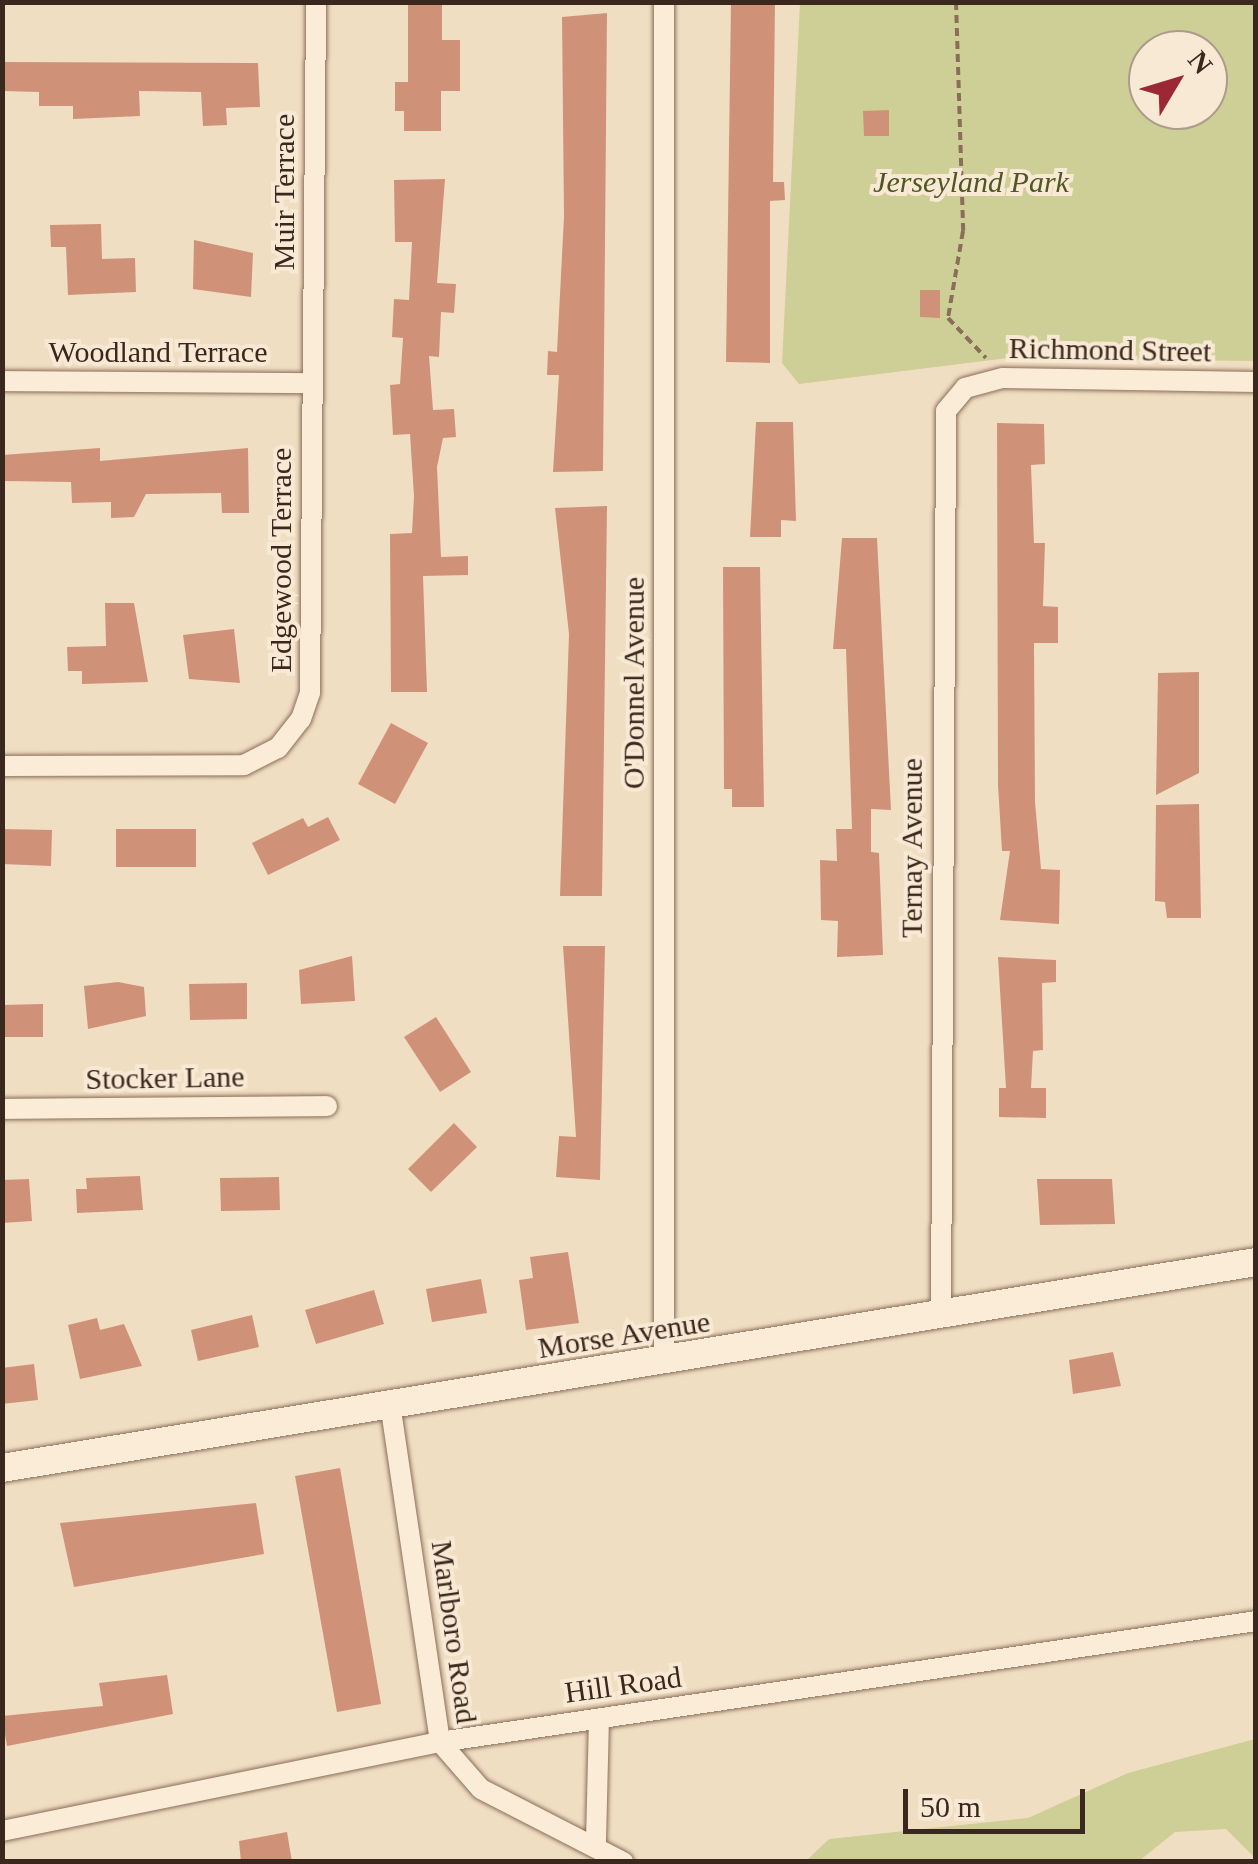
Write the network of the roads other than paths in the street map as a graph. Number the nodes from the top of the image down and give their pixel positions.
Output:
1 (316, 2) edge
2 (664, 2) edge
3 (2, 381) edge
4 (1256, 382) edge
5 (313, 383) junction
6 (965, 388) joint
7 (2, 766) edge
8 (328, 1106) dead end
9 (2, 1109) edge
10 (1256, 1262) edge
11 (941, 1316) junction
12 (664, 1363) junction
13 (390, 1404) junction
14 (2, 1468) edge
15 (1256, 1621) edge
16 (599, 1719) junction
17 (440, 1742) junction
18 (2, 1831) edge
19 (596, 1841) junction
20 (623, 1862) edge

1 - 5 street, Muir Terrace
2 - 12 street, O'Donnel Avenue
3 - 5 street, Woodland Terrace
4 - 6 street, Richmond Street
5 - 7 street, Edgewood Terrace
6 - 11 street, Ternay Avenue
8 - 9 street, Stocker Lane
10 - 11 street, Morse Avenue
11 - 12 street, Morse Avenue
12 - 13 street, Morse Avenue
13 - 14 street, Morse Avenue
13 - 17 street, Marlboro Road
15 - 16 street, Hill Road
16 - 17 street, Hill Road
16 - 19 street
17 - 18 street, Hill Road
17 - 19 street, Marlboro Road
19 - 20 street, Marlboro Road

